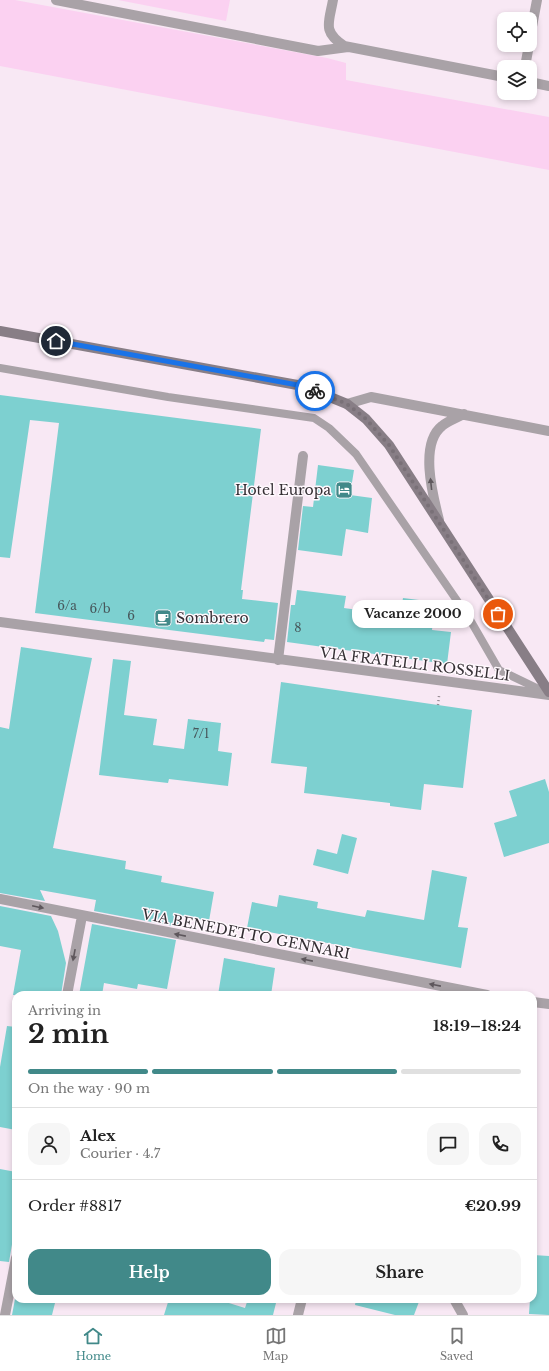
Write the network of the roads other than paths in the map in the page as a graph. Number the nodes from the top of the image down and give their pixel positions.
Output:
1 (56, 0) edge
2 (333, 0) edge
3 (537, 0) edge
4 (535, 12) edge
5 (348, 47) junction
6 (497, 76) edge
7 (537, 83) edge
8 (549, 86) edge
9 (0, 331) edge
10 (0, 368) edge
11 (347, 404) junction
12 (464, 414) junction
13 (549, 431) edge
14 (303, 456) dead end
15 (439, 522) junction
16 (0, 622) edge
17 (278, 660) junction
18 (549, 694) edge
19 (0, 899) edge
20 (82, 916) junction
21 (68, 991) edge
22 (463, 991) edge
23 (537, 1002) edge
24 (549, 1004) edge
25 (12, 1279) edge
26 (301, 1303) edge
27 (456, 1303) edge
28 (5, 1315) edge
29 (298, 1315) edge
30 (463, 1315) edge

1 - 5 street
2 - 5 street
3 - 4 street
5 - 6 street
7 - 8 street
9 - 11 main road
10 - 18 lane
11 - 12 street
11 - 15 main road
12 - 13 street
15 -> 12 street
14 - 17 street
15 - 18 main road
16 - 17 street, VIA FRATELLI ROSSELLI
17 - 18 street, VIA FRATELLI ROSSELLI
19 -> 20 street, VIA BENEDETTO GENNARI
20 -> 21 street
22 -> 20 street, VIA BENEDETTO GENNARI
23 - 24 street
25 - 28 street
26 - 29 street
27 - 30 street

